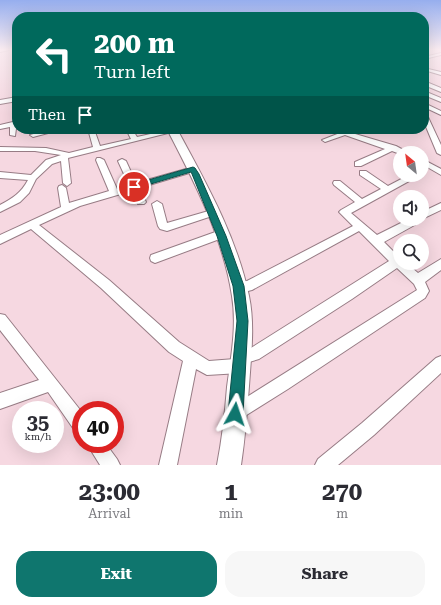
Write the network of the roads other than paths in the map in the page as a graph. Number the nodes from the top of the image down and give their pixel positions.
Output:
1 (429, 85) edge
2 (441, 90) edge
3 (429, 95) edge
4 (12, 100) edge
5 (441, 100) edge
6 (0, 102) edge
7 (429, 107) edge
8 (441, 113) edge
9 (12, 125) edge
10 (0, 127) edge
11 (429, 128) edge
12 (429, 130) edge
13 (441, 130) edge
14 (38, 134) edge
15 (92, 134) edge
16 (132, 134) edge
17 (154, 134) edge
18 (165, 134) edge
19 (335, 134) edge
20 (353, 134) edge
21 (33, 135) dead end
22 (135, 140) junction
23 (325, 140) dead end
24 (393, 148) joint
25 (0, 149) edge
26 (97, 149) junction
27 (441, 153) edge
28 (66, 157) junction
29 (100, 160) dead end
30 (122, 161) dead end
31 (358, 164) dead end
32 (441, 164) edge
33 (429, 165) edge
34 (432, 167) junction
35 (429, 168) edge
36 (193, 169) junction
37 (441, 172) edge
38 (363, 173) dead end
39 (0, 175) edge
40 (33, 178) junction
41 (402, 182) edge
42 (337, 183) dead end
43 (134, 187) junction
44 (387, 189) junction
45 (114, 193) junction
46 (141, 202) dead end
47 (362, 203) junction
48 (158, 204) dead end
49 (441, 206) edge
50 (0, 209) edge
51 (66, 209) junction
52 (429, 212) edge
53 (212, 213) junction
54 (31, 224) junction
55 (361, 226) junction
56 (403, 226) edge
57 (220, 234) junction
58 (0, 240) edge
59 (378, 242) junction
60 (155, 258) dead end
61 (393, 258) edge
62 (441, 264) edge
63 (393, 265) edge
64 (406, 270) edge
65 (418, 280) junction
66 (238, 286) junction
67 (0, 320) edge
68 (191, 358) junction
69 (240, 361) junction
70 (439, 368) edge
71 (50, 384) junction
72 (0, 401) edge
73 (72, 413) edge
74 (235, 414) junction
75 (102, 453) edge
76 (111, 465) edge
77 (168, 465) edge
78 (229, 465) edge
79 (324, 465) edge

1 - 2 street
3 - 5 street
4 - 6 street
7 - 8 street
9 - 10 street
11 - 13 street
12 - 27 street
14 - 21 street
15 - 26 street
16 - 22 street
17 - 22 street
18 - 36 street
19 - 23 street
20 - 24 street
22 - 26 street
24 - 31 street
25 - 28 street
26 - 28 street
28 - 40 street
28 - 51 street
29 - 45 street
30 - 43 street
32 - 34 street
33 - 34 street
34 - 35 street
34 - 37 street
36 - 43 street
36 - 53 street
38 - 44 street
39 - 40 street
40 - 50 street
41 - 44 street
42 - 47 street
43 - 45 street
43 - 46 street
44 - 47 street
45 - 51 street
47 - 55 street
48 - 53 street
49 - 52 street
51 - 54 street
53 - 57 street
54 - 58 street
54 - 68 street
55 - 59 street
55 - 66 street
56 - 59 street
57 - 60 street
57 - 66 street
59 - 61 street
62 - 65 street
63 - 69 street
64 - 65 street
65 - 74 street
66 - 69 street
67 - 71 street
68 - 69 street
68 - 77 street
69 - 74 street
70 - 79 street
71 - 72 street
71 - 73 street
74 - 78 street
75 - 76 street

